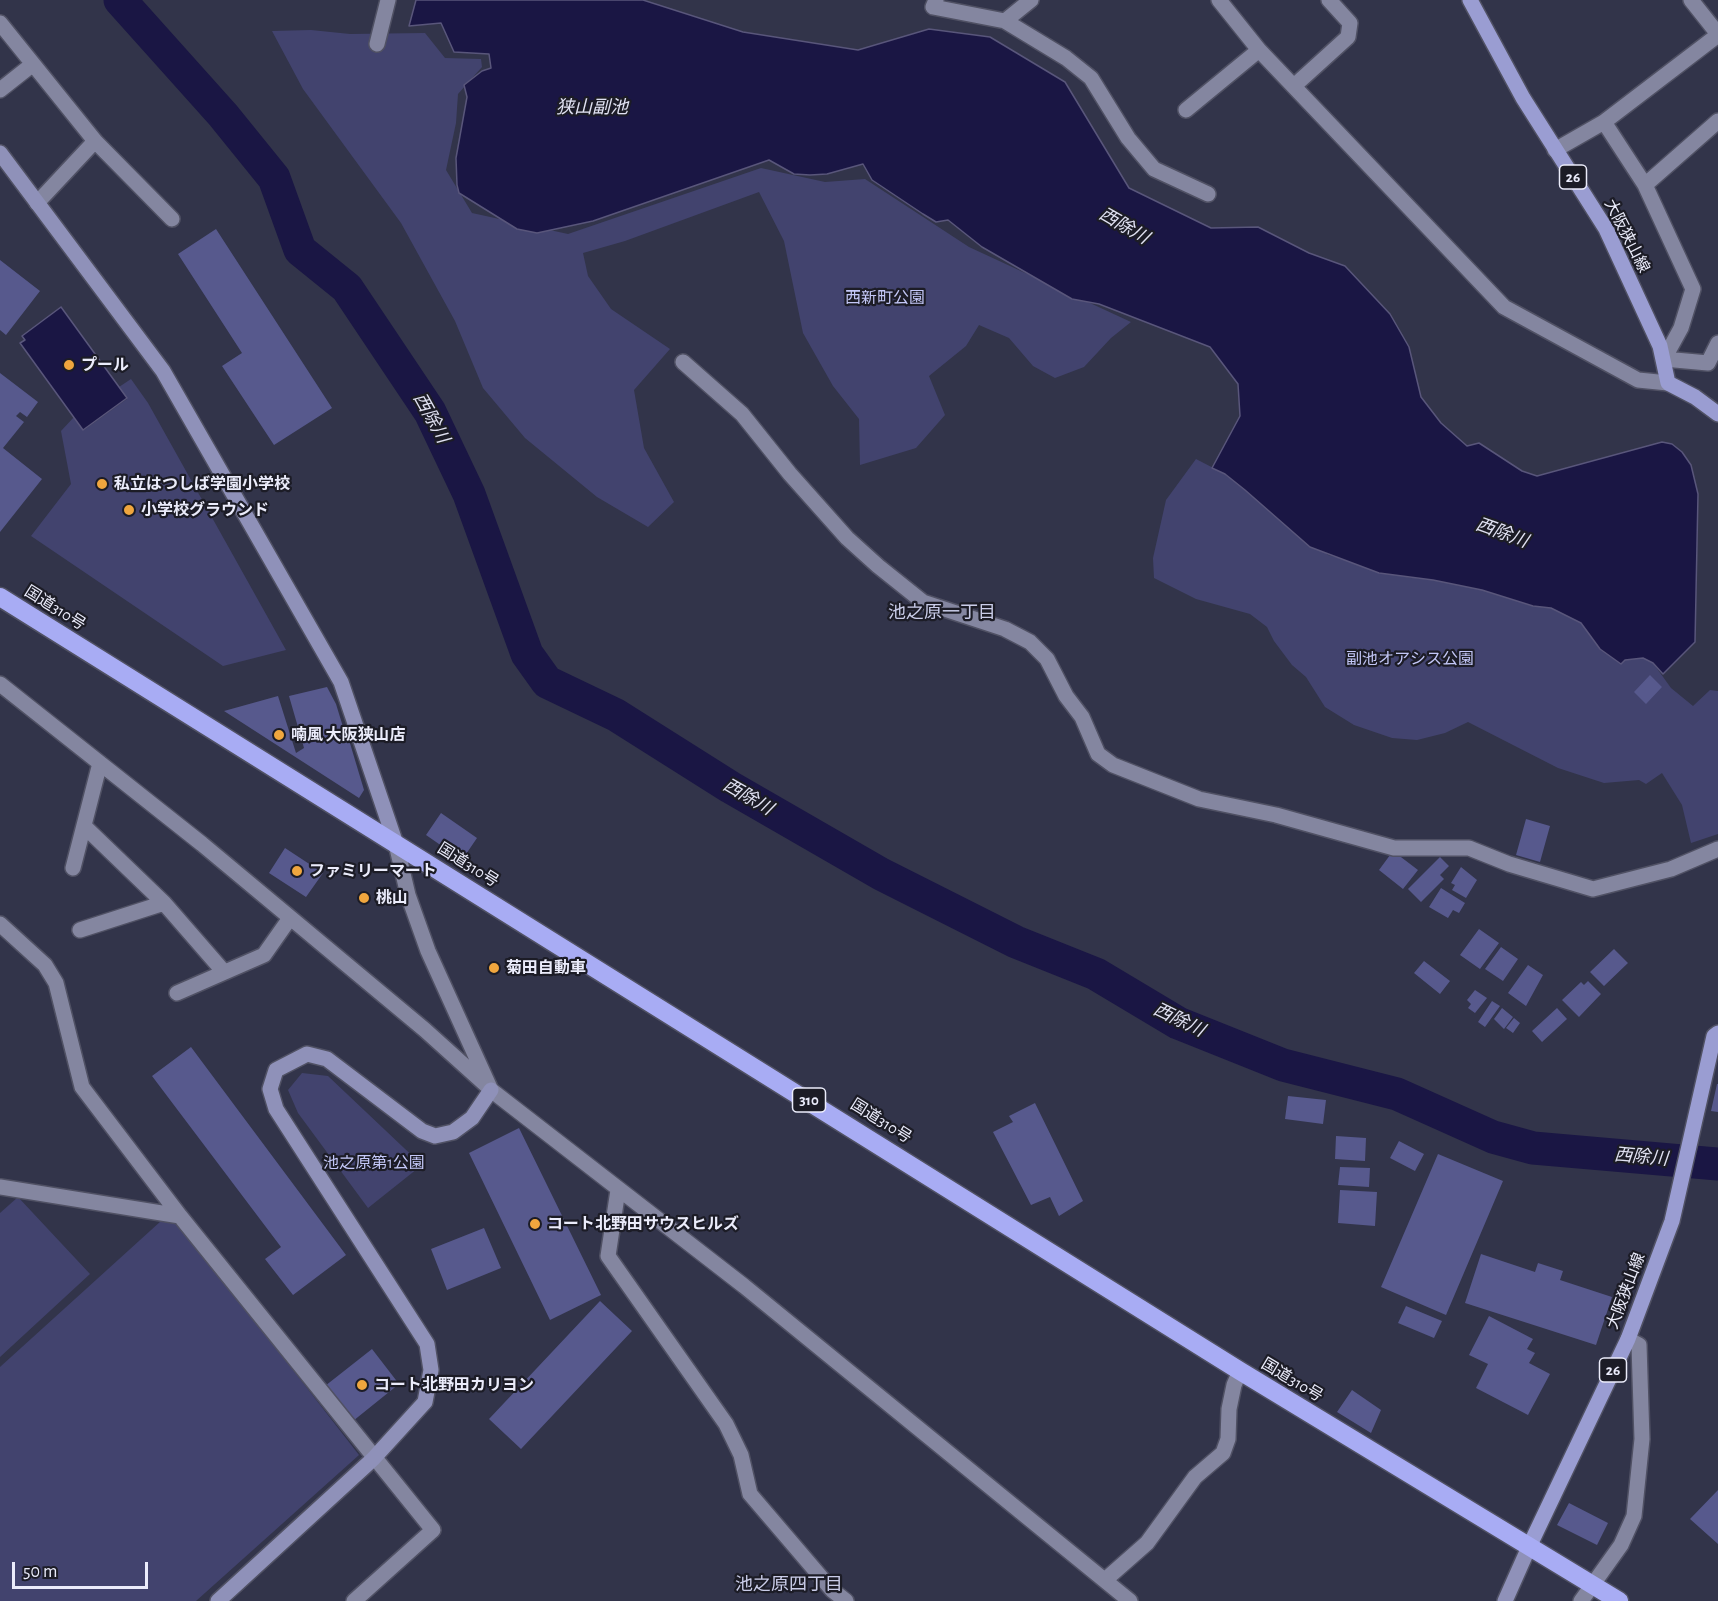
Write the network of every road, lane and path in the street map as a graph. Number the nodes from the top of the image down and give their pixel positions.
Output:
1 (388, 0) edge
2 (936, 0) edge
3 (1031, 0) edge
4 (1219, 0) edge
5 (1329, 0) edge
6 (1470, 0) edge
7 (1691, 0) edge
8 (1005, 21) junction
9 (0, 23) edge
10 (1718, 34) edge
11 (377, 44) dead end
12 (1259, 50) junction
13 (33, 64) junction
14 (1294, 86) junction
15 (0, 90) edge
16 (1186, 110) dead end
17 (1718, 121) edge
18 (1604, 122) junction
19 (95, 141) junction
20 (1555, 150) junction
21 (0, 153) edge
22 (1645, 185) junction
23 (1208, 195) dead end
24 (38, 203) junction
25 (172, 219) dead end
26 (1718, 343) edge
27 (1664, 359) junction
28 (683, 362) dead end
29 (1668, 383) junction
30 (1718, 414) edge
31 (0, 597) edge
32 (0, 684) edge
33 (100, 764) junction
34 (84, 826) junction
35 (396, 844) junction
36 (1718, 849) edge
37 (73, 868) dead end
38 (164, 903) junction
39 (290, 918) junction
40 (0, 924) edge
41 (80, 930) dead end
42 (224, 972) junction
43 (177, 993) dead end
44 (1718, 1034) edge
45 (491, 1090) junction
46 (0, 1187) edge
47 (618, 1190) junction
48 (180, 1216) junction
49 (1628, 1339) junction
50 (1240, 1371) junction
51 (373, 1459) junction
52 (1529, 1547) junction
53 (1105, 1581) junction
54 (1594, 1586) junction
55 (219, 1601) edge
56 (354, 1601) edge
57 (846, 1601) edge
58 (1130, 1601) edge
59 (1505, 1601) edge
60 (1581, 1601) edge
61 (1619, 1601) edge

1 - 11 street
2 - 8 street
3 - 8 street
4 - 12 street
5 - 14 street
6 - 20 main road, 大阪狭山線 / 26
7 - 10 street
8 - 23 street
9 - 13 street
10 - 18 street
12 - 14 street
12 - 16 street
13 - 15 street
13 - 19 street
14 - 29 street
17 - 22 street
18 - 20 street
18 - 22 street
19 - 24 street
19 - 25 street
20 - 27 main road, 大阪狭山線 / 26
21 - 24 street
22 - 27 street
24 - 35 street
26 - 27 street
27 - 29 main road, 大阪狭山線 / 26
28 - 36 street
29 - 30 main road
31 - 35 highway, 国道310号 / 310
32 - 33 street
33 - 34 street
33 - 39 street
34 - 37 street
34 - 38 street
35 - 45 street
35 - 50 highway, 国道310号 / 310
38 - 41 street
38 - 42 street
39 - 42 street
39 - 45 street
40 - 48 street
42 - 43 street
44 - 49 main road, 大阪狭山線 / 26
45 - 47 street
45 - 51 street
46 - 48 street
47 - 53 street
47 - 57 street
48 - 51 street
49 - 52 main road, 大阪狭山線 / 26
49 - 54 street
50 - 52 highway, 国道310号 / 310
50 - 53 street
51 - 55 street
51 - 56 street
52 - 54 highway, 国道310号 / 310
52 - 59 street
53 - 58 street
54 - 60 street
54 - 61 highway, 国道310号 / 310

